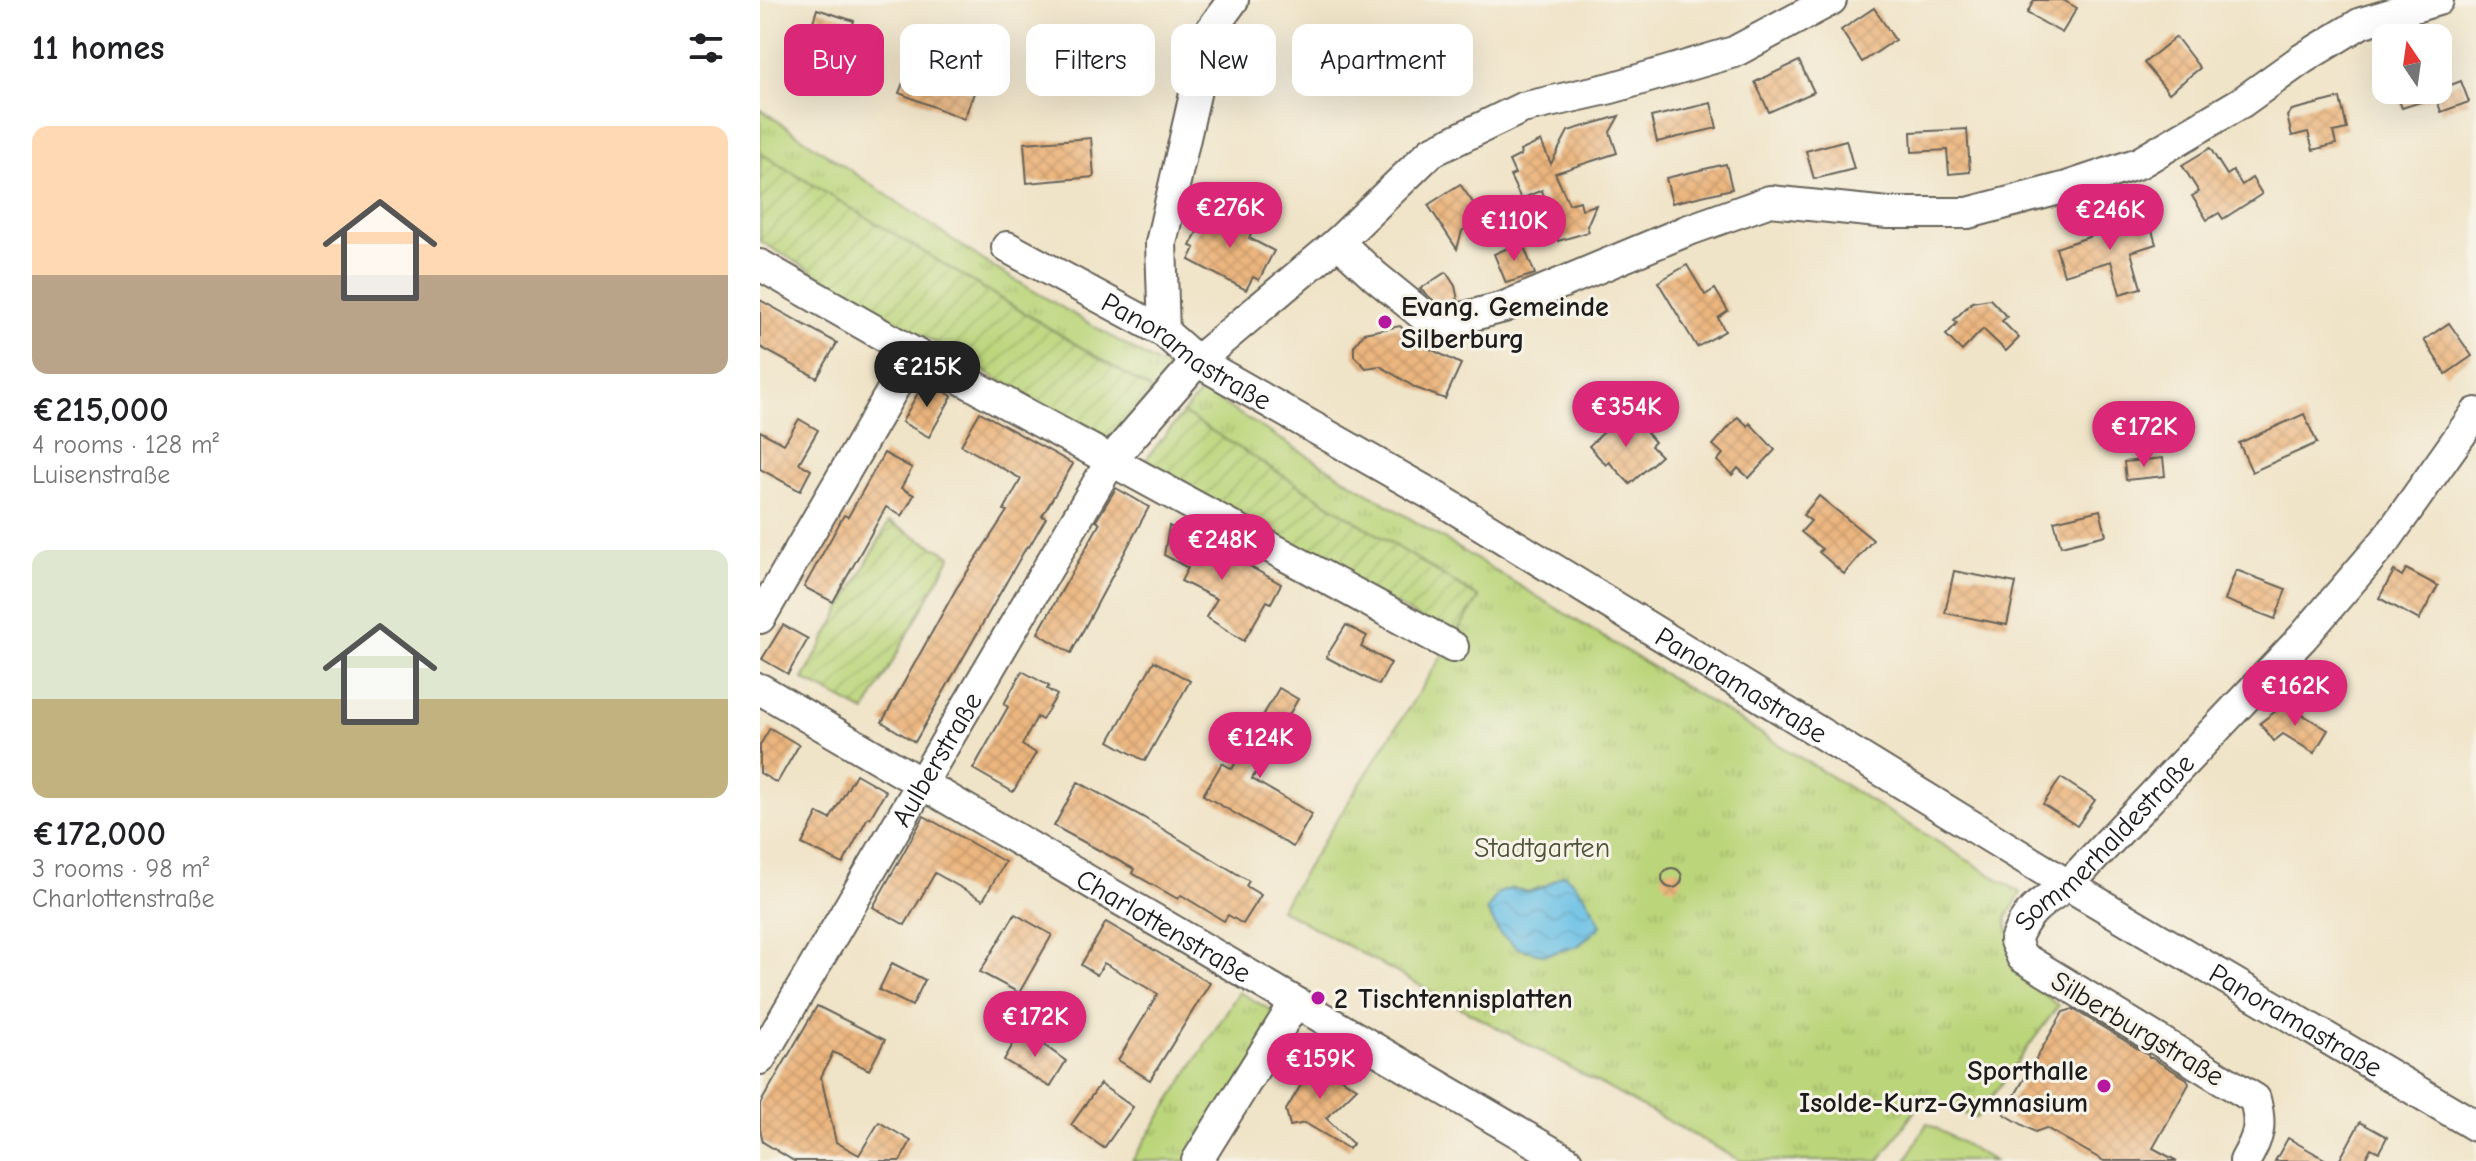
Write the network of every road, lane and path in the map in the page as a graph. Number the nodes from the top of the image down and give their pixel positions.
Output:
1 (1233, 0) edge
2 (1831, 0) edge
3 (2438, 0) edge
4 (1338, 242) junction
5 (1007, 247) dead end
6 (760, 265) edge
7 (1164, 332) junction
8 (914, 353) junction
9 (1197, 361) junction
10 (2476, 413) edge
11 (1112, 459) junction
12 (760, 618) edge
13 (1453, 647) dead end
14 (760, 689) edge
15 (922, 785) junction
16 (2068, 885) junction
17 (2015, 941) joint
18 (1295, 1003) junction
19 (760, 1059) edge
20 (2476, 1126) edge
21 (1197, 1161) edge
22 (1567, 1161) edge
23 (2245, 1161) edge

1 - 7 street
2 - 4 street, Aulberstraße
3 - 4 street
4 - 9 street, Aulberstraße
5 - 7 street, Panoramastraße
6 - 8 street
7 - 9 street, Panoramastraße
8 - 11 street
8 - 12 street
9 - 11 street, Aulberstraße
9 - 16 street, Panoramastraße
10 - 16 street, Sommerhaldestraße
11 - 13 street
11 - 15 street, Aulberstraße
14 - 15 street, Charlottenstraße
15 - 18 street, Charlottenstraße
15 - 19 street, Aulberstraße
16 - 17 street, Sommerhaldestraße
16 - 20 street, Panoramastraße
17 - 23 street, Silberburgstraße
18 - 21 street
18 - 22 street, Charlottenstraße

